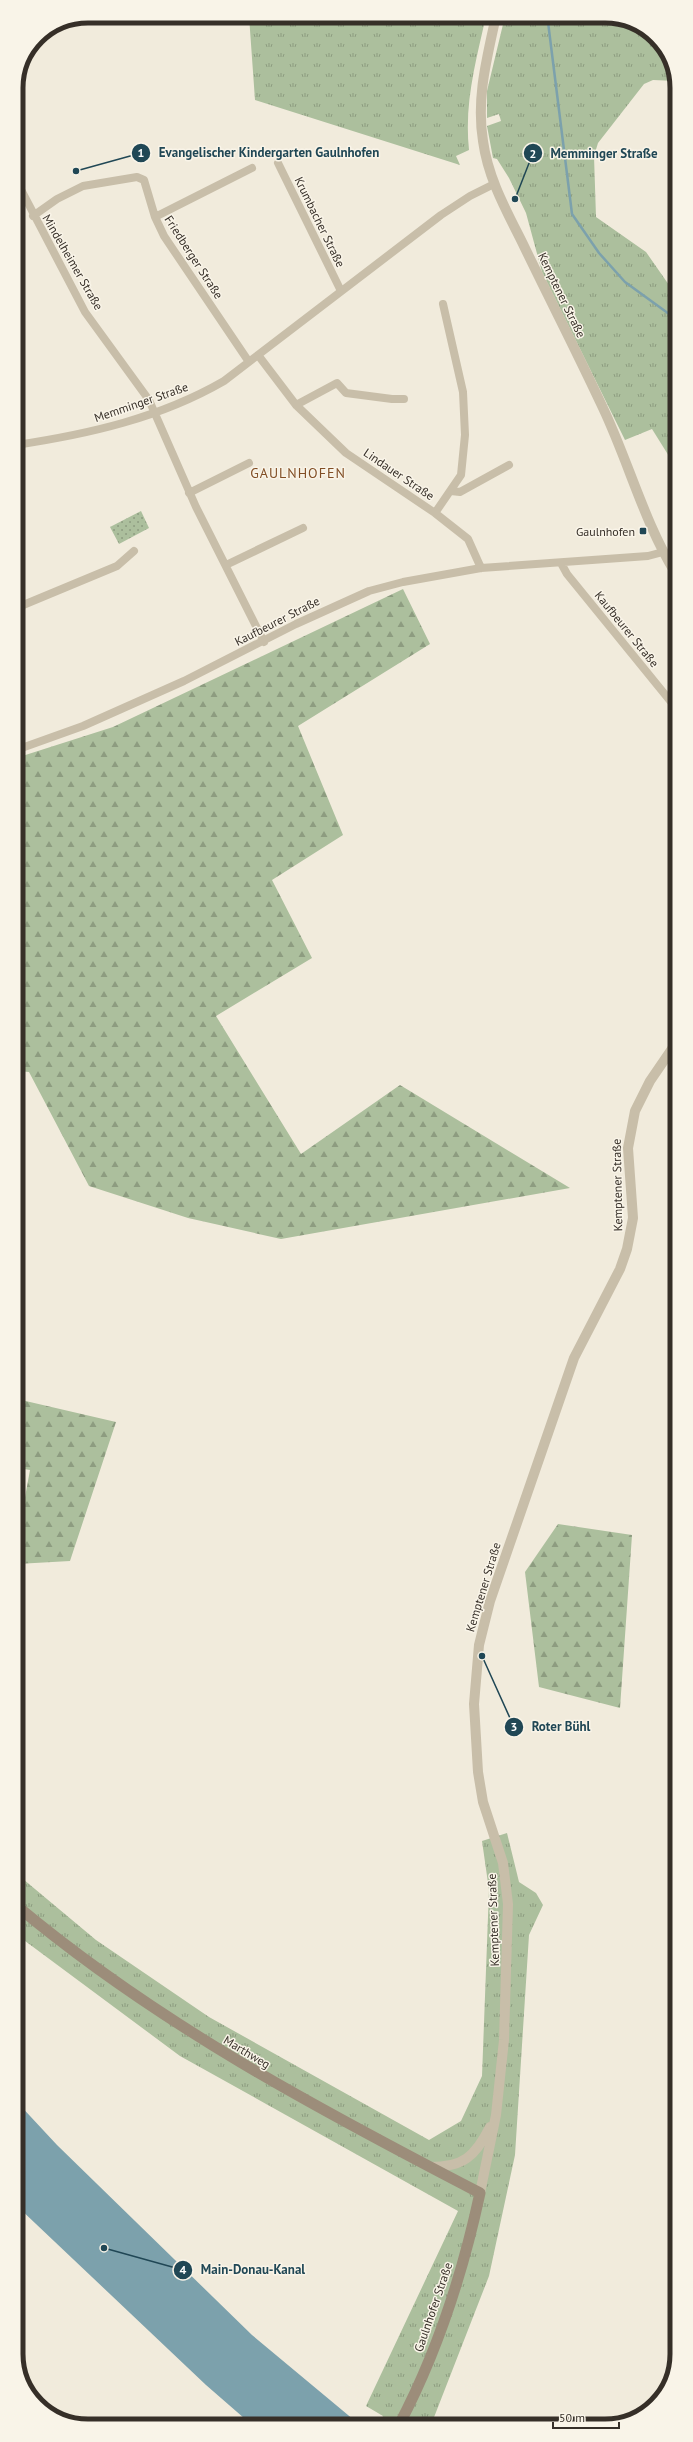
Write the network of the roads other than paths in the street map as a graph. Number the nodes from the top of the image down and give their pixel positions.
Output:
1 (495, 23) edge
2 (278, 163) dead end
3 (252, 168) dead end
4 (494, 184) junction
5 (23, 195) edge
6 (33, 216) junction
7 (154, 217) junction
8 (341, 291) junction
9 (443, 304) dead end
10 (258, 355) junction
11 (249, 362) junction
12 (404, 399) dead end
13 (296, 404) junction
14 (155, 412) junction
15 (23, 444) edge
16 (249, 463) dead end
17 (509, 465) dead end
18 (451, 491) junction
19 (189, 493) junction
20 (435, 513) junction
21 (303, 528) dead end
22 (134, 551) dead end
23 (663, 552) junction
24 (561, 563) junction
25 (670, 564) edge
26 (226, 565) junction
27 (481, 568) junction
28 (23, 605) edge
29 (264, 642) junction
30 (670, 700) edge
31 (23, 747) edge
32 (670, 1051) edge
33 (23, 1911) edge
34 (496, 2115) junction
35 (430, 2167) junction
36 (480, 2193) junction
37 (402, 2419) edge

1 - 4 street, Kemptener Straße
2 - 8 street, Krumbacher Straße
3 - 7 street
4 - 8 street, Memminger Straße
4 - 23 street, Kemptener Straße
5 - 6 street, Mindelheimer Straße
6 - 7 street, Friedberger Straße
6 - 14 street, Mindelheimer Straße
7 - 11 street, Friedberger Straße
8 - 10 street, Memminger Straße
9 - 18 street
10 - 11 street, Memminger Straße
10 - 13 street, Lindauer Straße
11 - 14 street, Memminger Straße
12 - 13 street
13 - 20 street, Lindauer Straße
14 - 15 street, Memminger Straße
14 - 19 street, Mindelheimer Straße
16 - 19 street
17 - 18 street
18 - 20 street
19 - 26 street, Mindelheimer Straße
20 - 27 street, Lindauer Straße
21 - 26 street
22 - 28 street
23 - 24 street, Kaufbeurer Straße
23 - 25 street, Kemptener Straße
24 - 27 street, Kaufbeurer Straße
24 - 30 street, Kaufbeurer Straße
26 - 29 street, Mindelheimer Straße
27 - 29 street, Kaufbeurer Straße
29 - 31 street, Kaufbeurer Straße
32 - 34 street, Kemptener Straße
33 - 35 main road, Marthweg
34 - 35 street
34 - 36 street, Kemptener Straße
35 - 36 main road, Marthweg
36 - 37 main road, Gaulnhofer Straße

